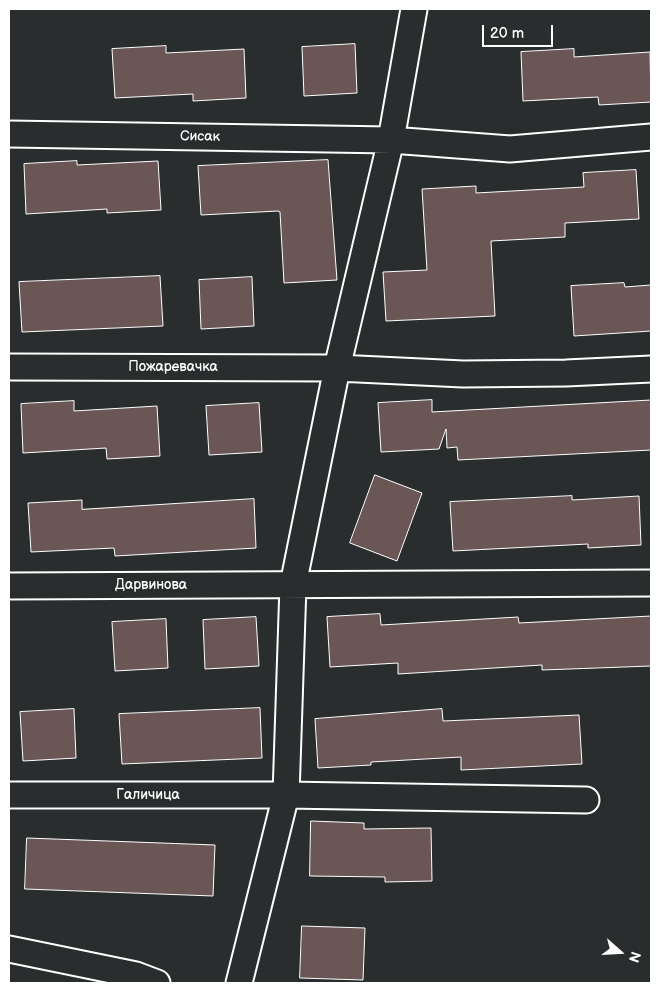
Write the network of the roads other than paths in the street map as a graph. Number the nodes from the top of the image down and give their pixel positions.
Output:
1 (414, 9) edge
2 (9, 134) edge
3 (651, 137) edge
4 (391, 140) junction
5 (9, 367) edge
6 (337, 368) junction
7 (651, 368) edge
8 (651, 583) edge
9 (293, 585) junction
10 (9, 586) edge
11 (9, 795) edge
12 (286, 795) junction
13 (586, 800) dead end
14 (9, 949) edge
15 (157, 983) edge
16 (239, 983) edge

1 - 4 street
2 - 4 street, Сисак
3 - 4 street, Сисак
4 - 6 street
5 - 6 street, Пожаревачка
6 - 7 street, Пожаревачка
6 - 9 street
8 - 9 street, Дарвинова
9 - 10 street, Дарвинова
9 - 12 street
11 - 12 street, Галичица
12 - 13 street, Галичица
12 - 16 street
14 - 15 street

